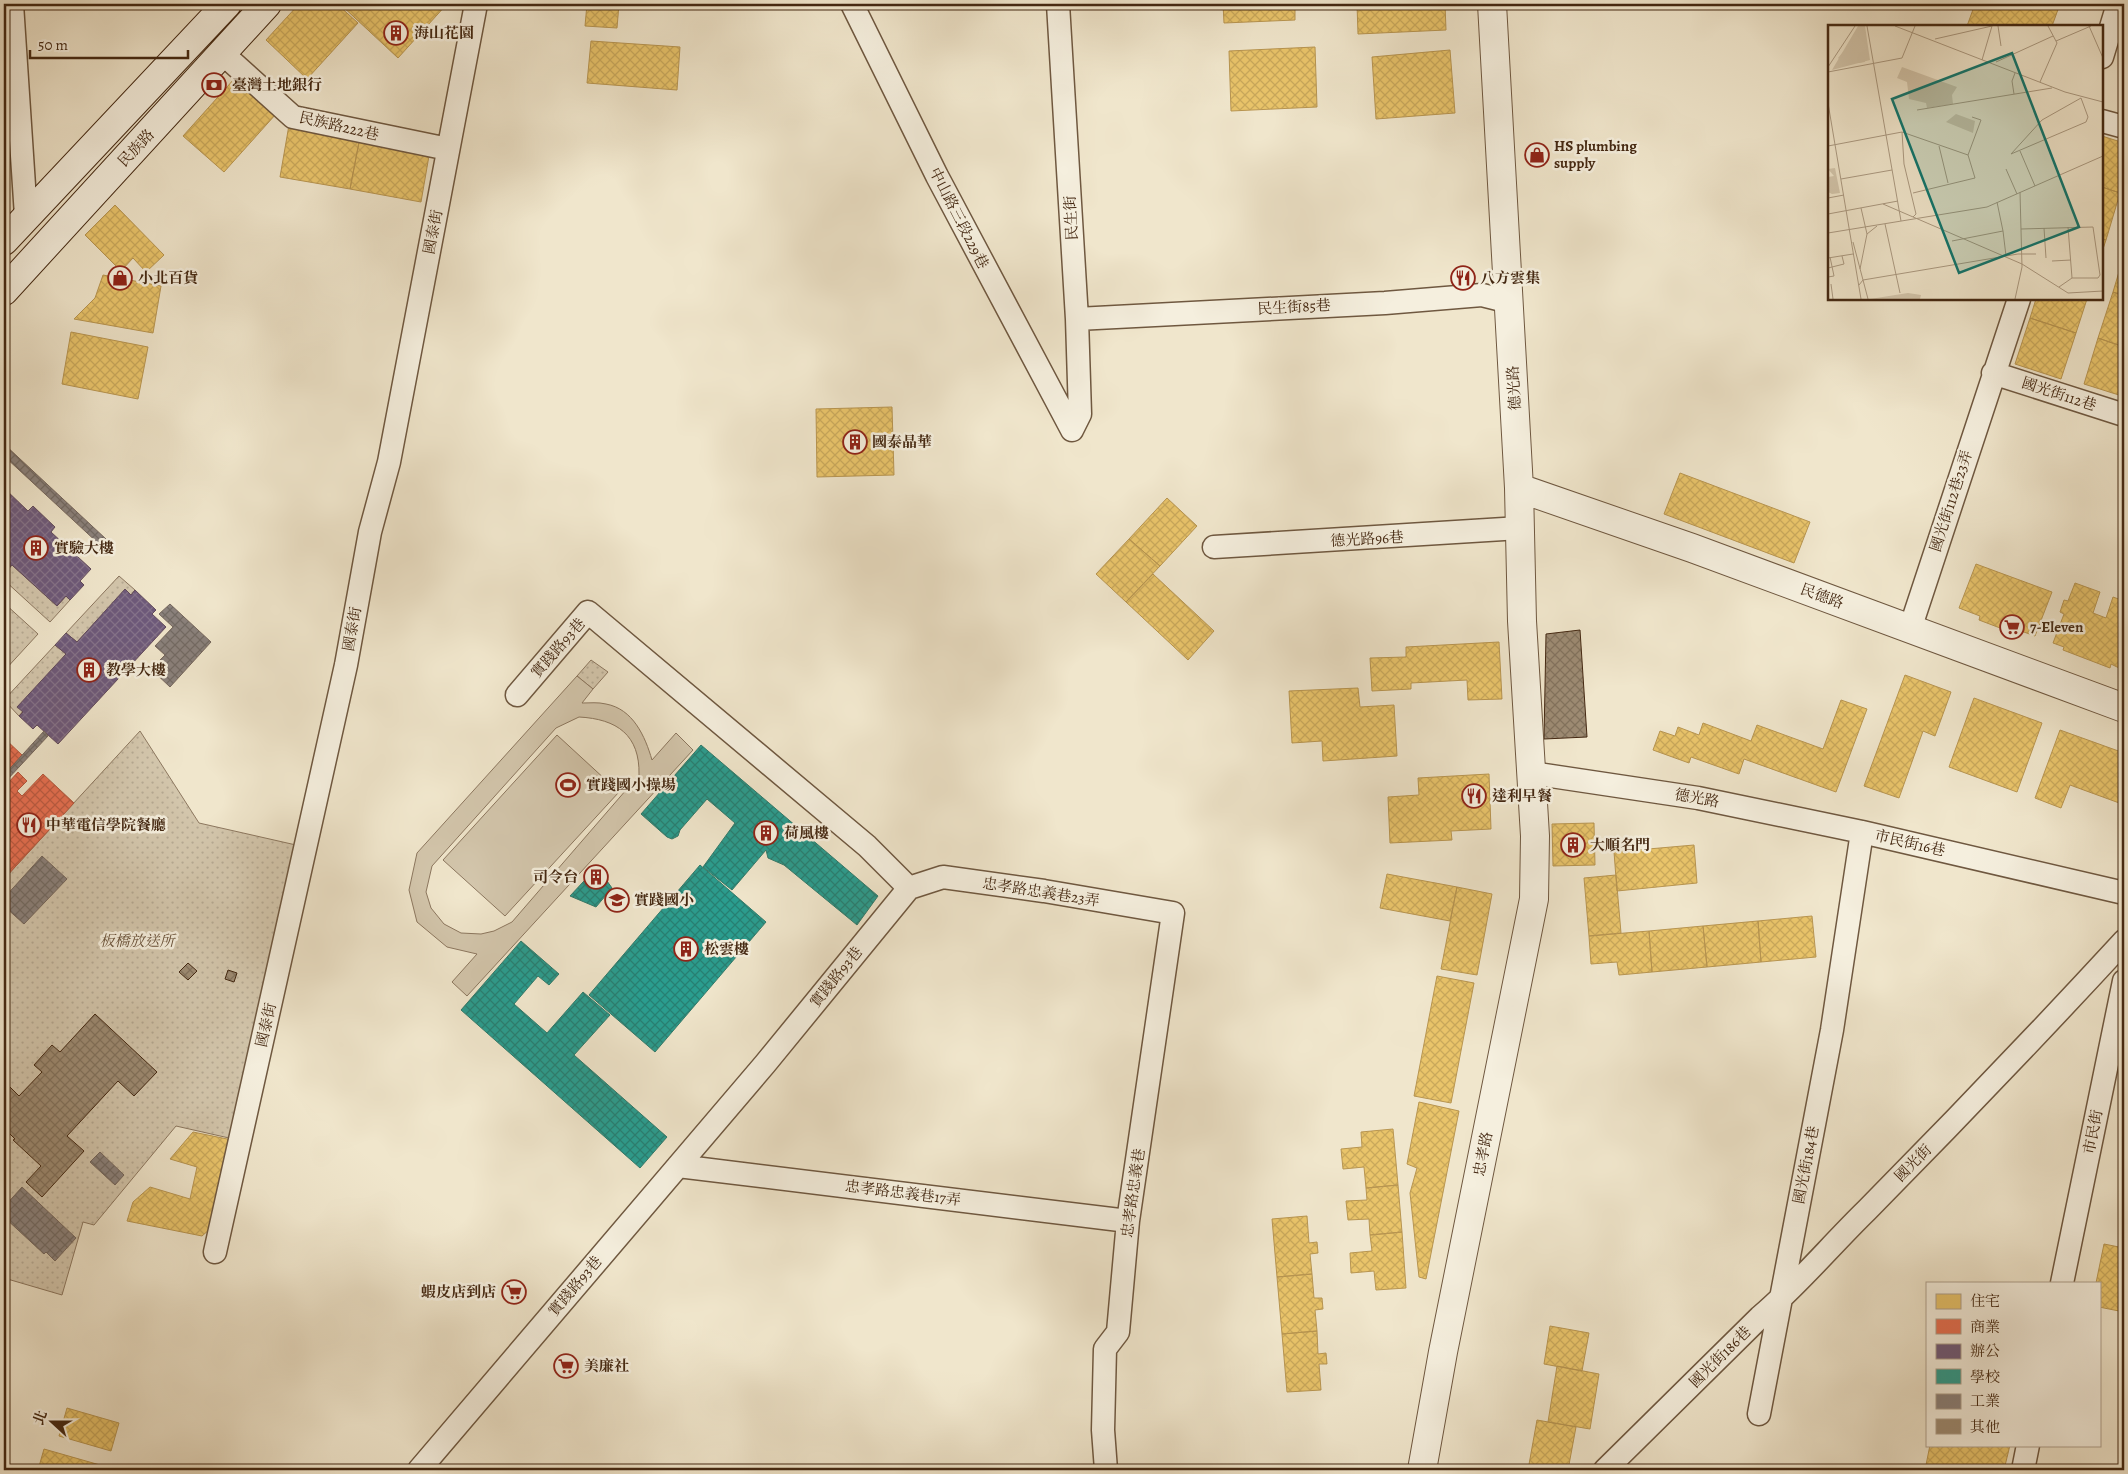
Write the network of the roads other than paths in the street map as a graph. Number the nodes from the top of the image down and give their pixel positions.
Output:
1 (12, 4) edge
2 (227, 4) edge
3 (267, 4) edge
4 (476, 4) edge
5 (852, 4) edge
6 (1058, 4) edge
7 (1492, 4) edge
8 (2118, 4) edge
9 (222, 53) junction
10 (2103, 53) edge
11 (2103, 121) edge
12 (2124, 127) edge
13 (448, 150) junction
14 (26, 216) junction
15 (4, 242) edge
16 (4, 291) edge
17 (2020, 300) edge
18 (1510, 302) junction
19 (1077, 319) junction
20 (1993, 373) junction
21 (2124, 415) edge
22 (1072, 430) joint
23 (1518, 488) junction
24 (1520, 528) junction
25 (1214, 548) dead end
26 (1910, 628) junction
27 (517, 695) dead end
28 (2124, 708) edge
29 (1531, 772) junction
30 (1862, 832) junction
31 (1535, 836) joint
32 (910, 888) junction
33 (2124, 893) edge
34 (1173, 913) joint
35 (2124, 941) edge
36 (2124, 982) edge
37 (1832, 1030) joint
38 (678, 1166) junction
39 (1128, 1221) junction
40 (215, 1252) dead end
41 (2062, 1282) edge
42 (1780, 1300) junction
43 (1759, 1414) dead end
44 (2028, 1446) edge
45 (419, 1470) edge
46 (1106, 1470) edge
47 (1422, 1470) edge
48 (1605, 1470) edge
49 (2023, 1470) edge

1 - 14 street
2 - 14 street
3 - 9 street, 民族路
4 - 13 street, 國泰街
5 - 22 street, 中山路三段229巷
6 - 19 street, 民生街
7 - 18 street, 德光路
8 - 10 street
9 - 13 street, 民族路222巷
9 - 16 street, 民族路
11 - 12 street
13 - 40 street, 國泰街
14 - 15 street
17 - 20 street, 國光街112巷23弄
18 - 19 street, 民生街85巷
18 - 23 street, 德光路
19 - 22 street, 民生街
20 - 21 street, 國光街112巷
20 - 26 street, 國光街112巷23弄
23 - 24 street, 德光路
23 - 26 street, 民德路
24 - 25 street, 德光路96巷
24 - 29 street, 德光路
26 - 28 street, 民德路
27 - 32 street, 實踐路93巷
29 - 30 street, 德光路
29 - 31 street, 德光路
30 - 33 street, 市民街16巷
30 - 37 street, 市民街16巷
31 - 47 street, 忠孝路
32 - 34 street, 忠孝路忠義巷23弄
32 - 38 street, 實踐路93巷
34 - 39 street, 忠孝路忠義巷
35 - 42 street, 國光街
36 - 41 street, 市民街
37 - 42 street, 國光街184巷
38 - 39 street, 忠孝路忠義巷17弄
38 - 45 street, 實踐路93巷
39 - 46 street, 忠孝路忠義巷
42 - 43 street
42 - 48 street, 國光街186巷
44 - 49 street

